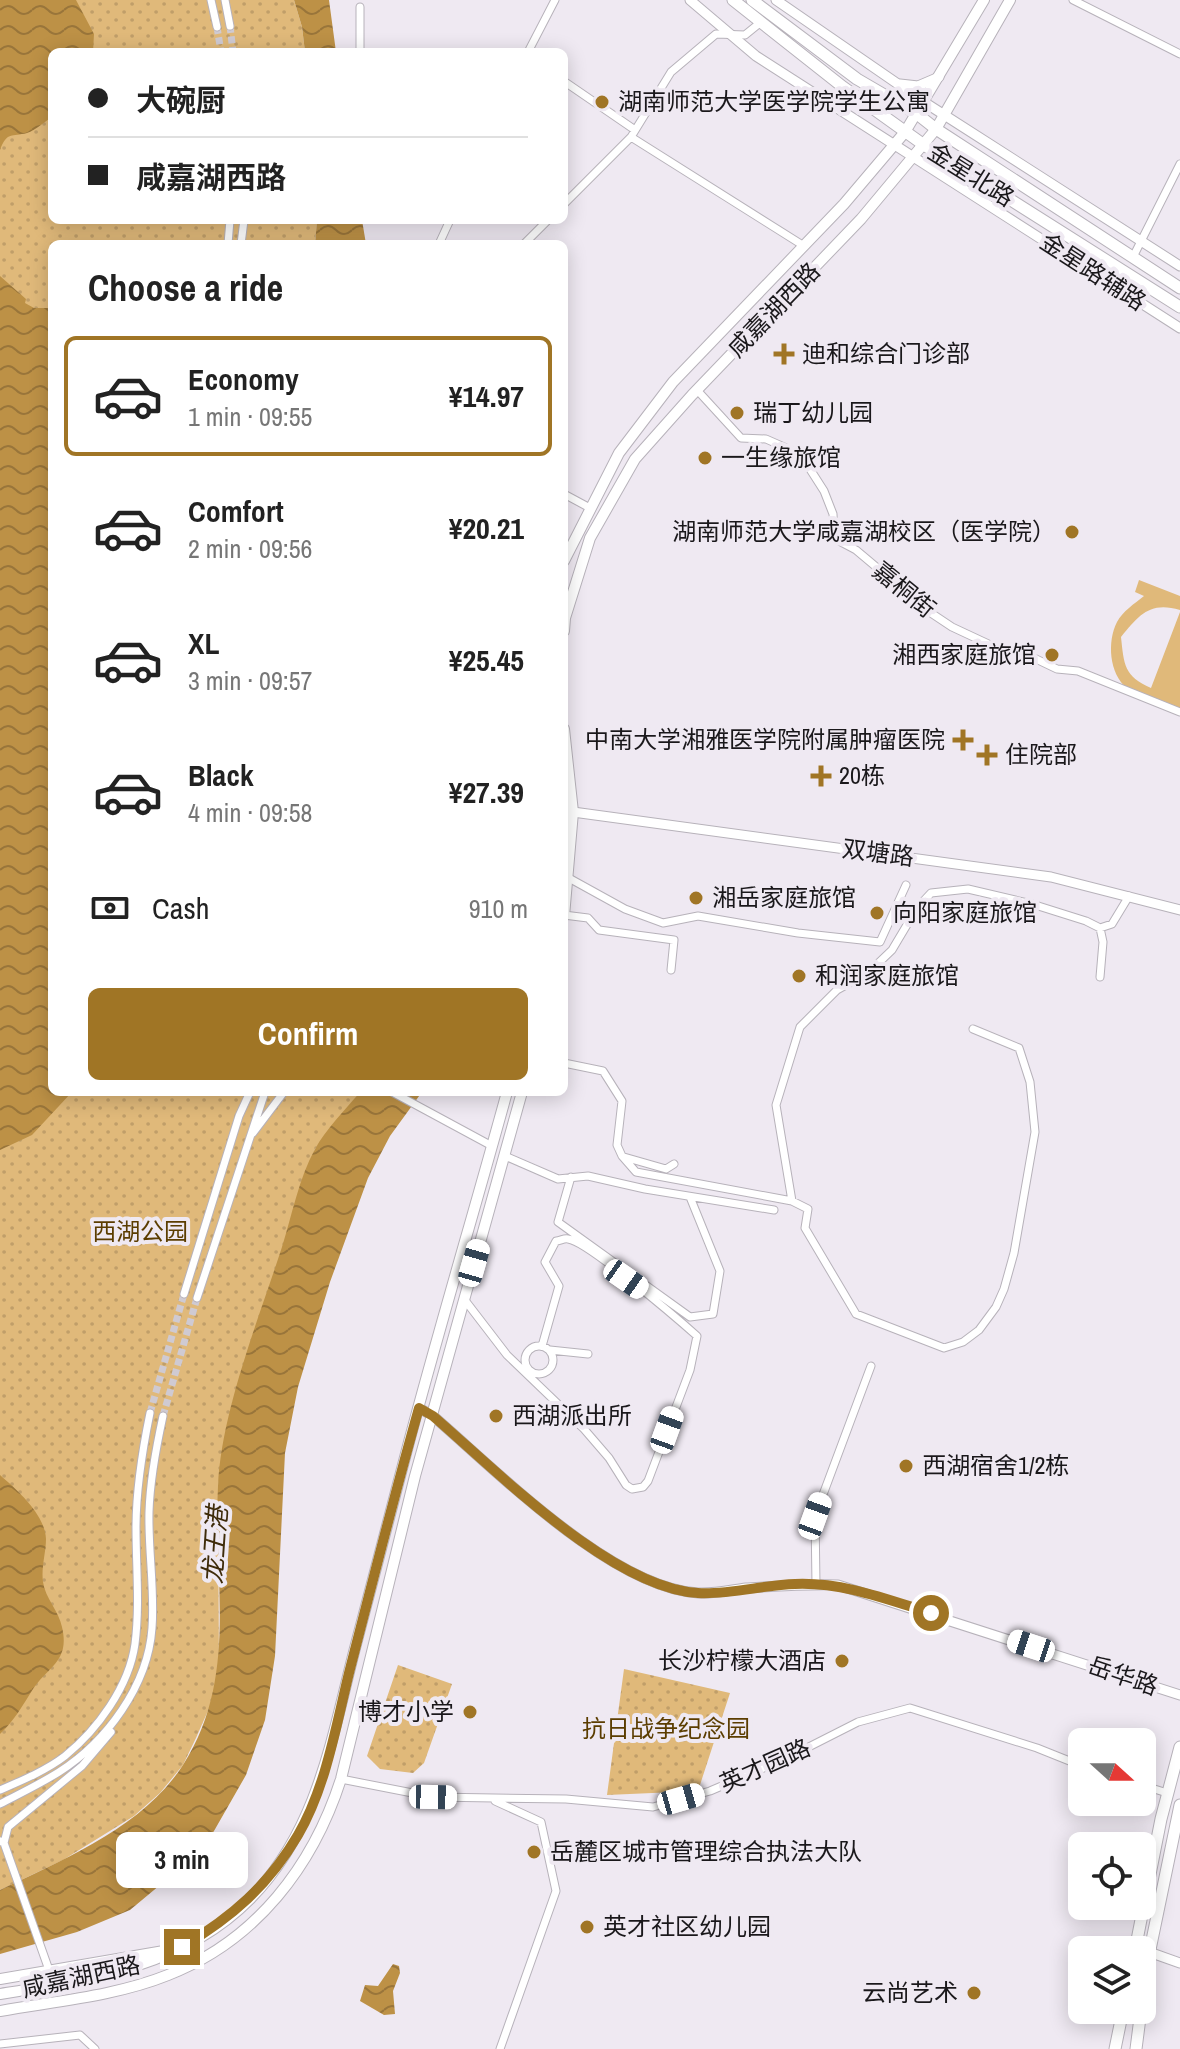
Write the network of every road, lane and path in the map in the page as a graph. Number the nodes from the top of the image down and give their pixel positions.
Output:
1 (211, 0) edge
2 (225, 0) edge
3 (555, 0) edge
4 (690, 0) edge
5 (733, 0) edge
6 (752, 0) edge
7 (776, 0) edge
8 (984, 0) edge
9 (1010, 0) edge
10 (1073, 0) edge
11 (360, 7) dead end
12 (761, 22) junction
13 (230, 26) tunnel mouth
14 (217, 27) tunnel mouth
15 (360, 48) edge
16 (530, 48) edge
17 (1180, 54) edge
18 (939, 77) junction
19 (568, 84) edge
20 (898, 84) junction
21 (924, 102) junction
22 (917, 114) junction
23 (944, 115) junction
24 (936, 129) junction
25 (905, 132) junction
26 (633, 133) junction
27 (894, 144) junction
28 (924, 145) junction
29 (914, 156) junction
30 (1180, 164) edge
31 (568, 200) edge
32 (544, 224) edge
33 (528, 240) edge
34 (1141, 241) junction
35 (804, 246) junction
36 (1133, 257) junction
37 (1180, 266) edge
38 (1180, 288) edge
39 (1180, 307) edge
40 (1180, 328) edge
41 (697, 390) junction
42 (568, 496) edge
43 (590, 508) junction
44 (568, 553) edge
45 (568, 608) edge
46 (1180, 712) edge
47 (568, 766) edge
48 (573, 812) junction
49 (568, 866) edge
50 (568, 878) edge
51 (906, 885) dead end
52 (1129, 896) junction
53 (1180, 910) edge
54 (568, 916) edge
55 (1100, 928) junction
56 (671, 970) dead end
57 (1100, 977) dead end
58 (805, 1021) junction
59 (814, 1028) dead end
60 (973, 1029) dead end
61 (568, 1064) edge
62 (248, 1096) edge
63 (264, 1096) edge
64 (281, 1096) edge
65 (399, 1096) edge
66 (506, 1096) edge
67 (521, 1096) edge
68 (247, 1141) junction
69 (492, 1146) junction
70 (505, 1156) junction
71 (622, 1156) junction
72 (674, 1164) dead end
73 (571, 1177) junction
74 (690, 1197) junction
75 (792, 1201) junction
76 (774, 1210) dead end
77 (184, 1294) tunnel mouth
78 (197, 1298) tunnel mouth
79 (464, 1299) junction
80 (588, 1354) dead end
81 (871, 1366) dead end
82 (419, 1408) junction
83 (150, 1413) tunnel mouth
84 (163, 1416) tunnel mouth
85 (433, 1416) junction
86 (816, 1584) junction
87 (1180, 1695) edge
88 (125, 1705) junction
89 (1180, 1747) edge
90 (1068, 1760) edge
91 (341, 1779) junction
92 (1156, 1789) edge
93 (0, 1790) edge
94 (1167, 1793) junction
95 (490, 1798) junction
96 (0, 1804) edge
97 (1180, 1805) edge
98 (3, 1844) edge
99 (1138, 1936) edge
100 (1152, 1936) edge
101 (182, 1947) junction
102 (1156, 1954) edge
103 (1180, 1963) edge
104 (48, 1966) junction
105 (0, 1979) edge
106 (0, 1994) edge
107 (0, 2011) edge
108 (1120, 2024) edge
109 (1139, 2024) edge
110 (0, 2044) edge
111 (95, 2049) edge
112 (500, 2049) edge
113 (1115, 2049) edge
114 (1136, 2049) edge

1 - 14 street
2 - 13 street
3 - 16 street
4 - 27 street, 金星路辅路
5 - 12 main road, 金星北路
6 - 22 main road, 金星北路
7 - 20 street
8 - 18 main road, 咸嘉湖西路
9 - 23 main road, 咸嘉湖西路
10 - 17 street
11 - 15 street
12 - 25 main road, 金星北路
12 - 26 street
18 - 20 street
18 - 21 main road, 咸嘉湖西路
19 - 26 street
20 - 21 street
21 - 22 main road, 咸嘉湖西路
21 - 23 street
22 - 24 main road, 金星北路
22 - 25 main road, 咸嘉湖西路
23 - 24 main road, 咸嘉湖西路
23 - 34 street
24 - 28 main road, 咸嘉湖西路
24 - 36 main road, 金星北路
25 - 27 main road, 咸嘉湖西路
25 - 28 main road, 金星北路
26 - 31 street
26 - 35 street
27 - 29 street, 金星路辅路
27 - 35 main road, 咸嘉湖西路
28 - 29 main road, 咸嘉湖西路
28 - 39 main road, 金星北路
29 - 40 street, 金星路辅路
29 - 41 main road, 咸嘉湖西路
30 - 34 street
32 - 33 street
34 - 36 street
34 - 37 street
35 - 43 main road, 咸嘉湖西路
36 - 38 main road, 金星北路
41 - 45 main road, 咸嘉湖西路
41 - 46 street, 嘉桐街
42 - 43 street
43 - 44 main road, 咸嘉湖西路
47 - 48 main road
48 - 49 main road
48 - 52 street, 双塘路
50 - 51 street
52 - 53 street, 双塘路
52 - 55 street
54 - 56 street
55 - 57 street
55 - 58 street
58 - 59 street
58 - 75 street
60 - 75 street
61 - 71 street
62 - 77 street
63 - 68 street
64 - 68 street
65 - 69 street
66 - 69 main road, 咸嘉湖西路
67 - 70 main road, 咸嘉湖西路
68 - 78 street
69 - 82 main road, 咸嘉湖西路
70 - 73 street
70 - 79 main road, 咸嘉湖西路
71 - 72 street
71 - 75 street
73 - 74 street
73 - 74 street
74 - 76 street
79 - 80 street
79 - 85 main road, 咸嘉湖西路
81 - 86 street
82 - 85 street, 岳华路
82 - 101 main road, 咸嘉湖西路
83 - 93 street
84 - 88 street
85 - 86 street, 岳华路
85 - 91 main road, 咸嘉湖西路
86 - 87 street, 岳华路
88 - 96 street
88 - 98 street
89 - 94 main road
90 - 95 street, 英才园路
91 - 95 street, 英才园路
91 - 107 main road, 咸嘉湖西路
92 - 94 street
94 - 99 main road
95 - 112 street
97 - 100 main road
98 - 104 street
101 - 104 main road
101 - 106 main road, 咸嘉湖西路
102 - 103 street
104 - 105 main road
108 - 113 main road
109 - 114 main road
110 - 111 street

